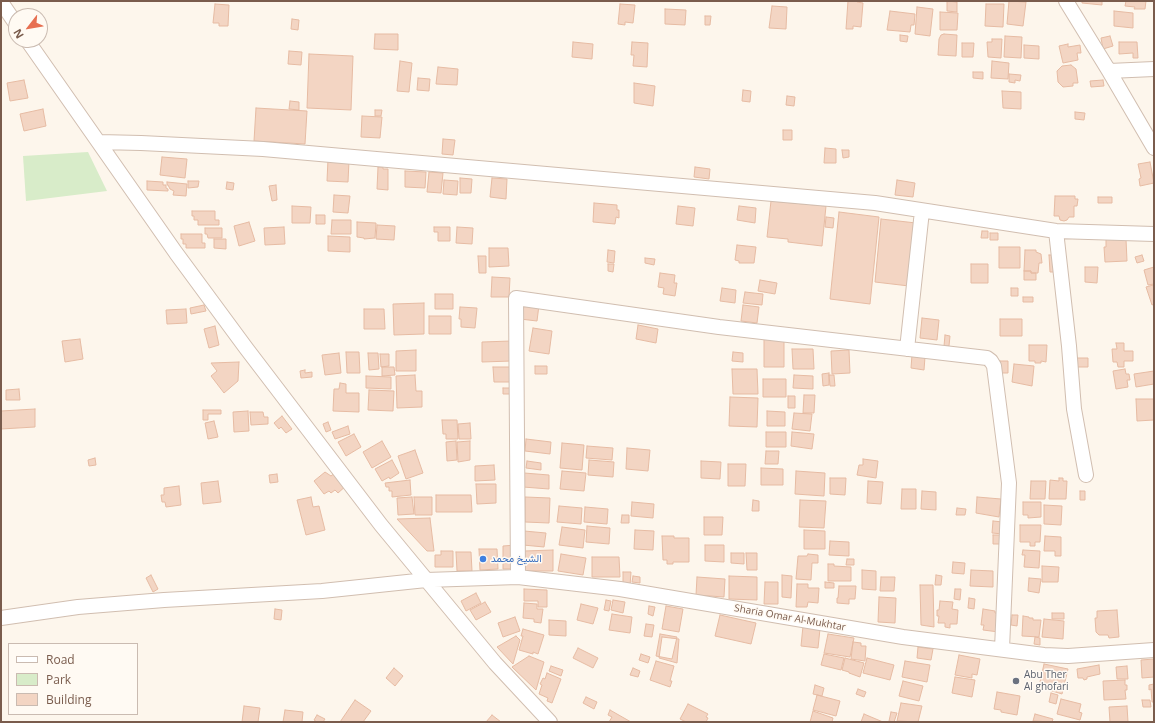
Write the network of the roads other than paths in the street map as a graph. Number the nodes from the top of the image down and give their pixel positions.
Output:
1 (1066, 1) edge
2 (1, 2) edge
3 (8, 12) edge
4 (33, 48) edge
5 (1154, 69) edge
6 (1109, 71) junction
7 (99, 142) junction
8 (1154, 148) edge
9 (922, 211) junction
10 (1056, 231) junction
11 (1154, 234) edge
12 (907, 349) junction
13 (1086, 475) dead end
14 (518, 577) junction
15 (426, 580) junction
16 (1, 618) edge
17 (1002, 650) junction
18 (1154, 650) edge
19 (550, 722) edge

1 - 6 street
2 - 3 street
4 - 7 street
5 - 6 street
6 - 8 street
7 - 9 street
7 - 15 street
9 - 10 street
9 - 12 street
10 - 11 street
10 - 13 street
12 - 14 street
12 - 17 street
14 - 15 street, Sharia Omar Al-Mukhtar
14 - 17 street, Sharia Omar Al-Mukhtar
15 - 16 street, Sharia Omar Al-Mukhtar
15 - 19 street
17 - 18 street, Sharia Omar Al-Mukhtar

